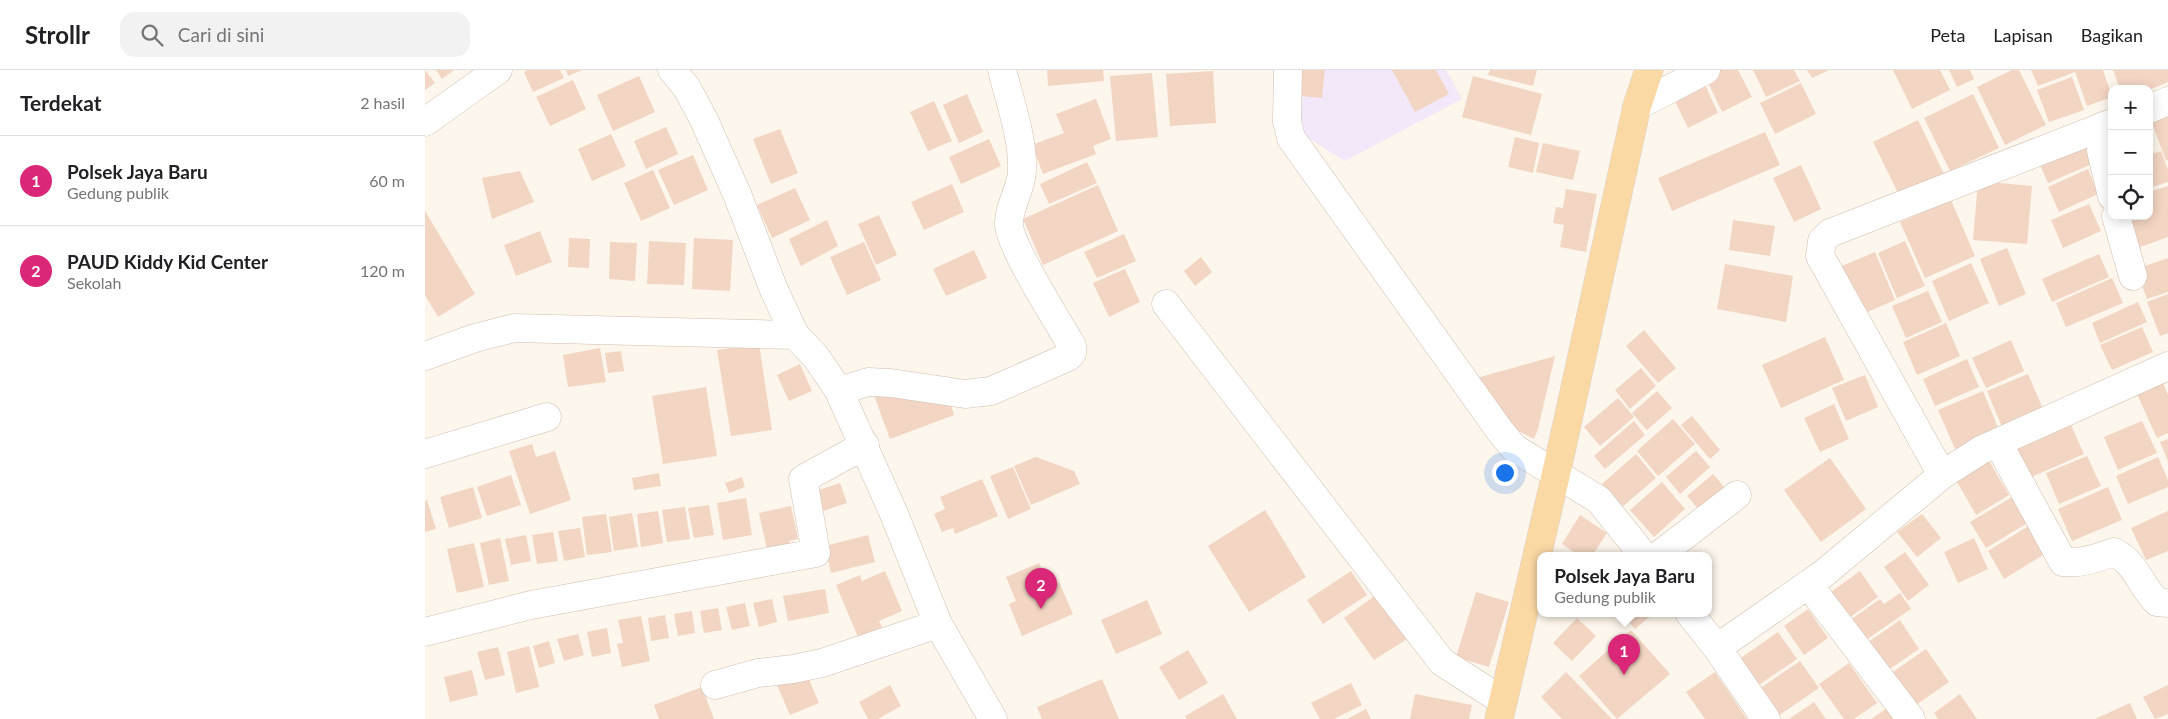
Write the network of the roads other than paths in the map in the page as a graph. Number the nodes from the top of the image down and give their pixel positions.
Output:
1 (499, 70) edge
2 (672, 70) edge
3 (1001, 70) edge
4 (1288, 70) edge
5 (1649, 70) edge
6 (1706, 70) edge
7 (2168, 101) edge
8 (1637, 106) junction
9 (2153, 107) edge
10 (425, 122) edge
11 (2108, 125) edge
12 (2108, 180) edge
13 (2117, 220) edge
14 (2133, 276) dead end
15 (1166, 304) dead end
16 (795, 335) junction
17 (425, 356) edge
18 (2168, 366) edge
19 (839, 390) junction
20 (547, 417) dead end
21 (1998, 443) junction
22 (865, 445) junction
23 (425, 454) edge
24 (1557, 474) junction
25 (1942, 475) junction
26 (1737, 495) dead end
27 (1538, 552) edge
28 (1641, 552) edge
29 (1663, 552) edge
30 (1537, 558) edge
31 (1808, 584) junction
32 (2168, 603) edge
33 (1692, 617) edge
34 (938, 624) junction
35 (425, 632) edge
36 (1717, 648) junction
37 (715, 685) dead end
38 (1501, 710) edge
39 (993, 719) edge
40 (1766, 719) edge
41 (1911, 719) edge

1 - 10 street
2 - 16 street
3 - 19 street
4 - 24 street
5 - 8 main road
6 - 8 street
7 - 9 street
8 - 24 main road
11 - 12 street
11 - 25 street
13 - 14 street
15 - 38 street
16 - 17 street
16 - 19 street
18 - 21 street
19 - 22 street
20 - 23 street
21 - 25 street
21 - 32 street
22 - 34 street
22 - 35 street
24 - 27 main road
24 - 28 street
25 - 31 street
26 - 29 street
30 - 38 main road
31 - 36 street
31 - 41 street
33 - 36 street
34 - 37 street
34 - 39 street
36 - 40 street

